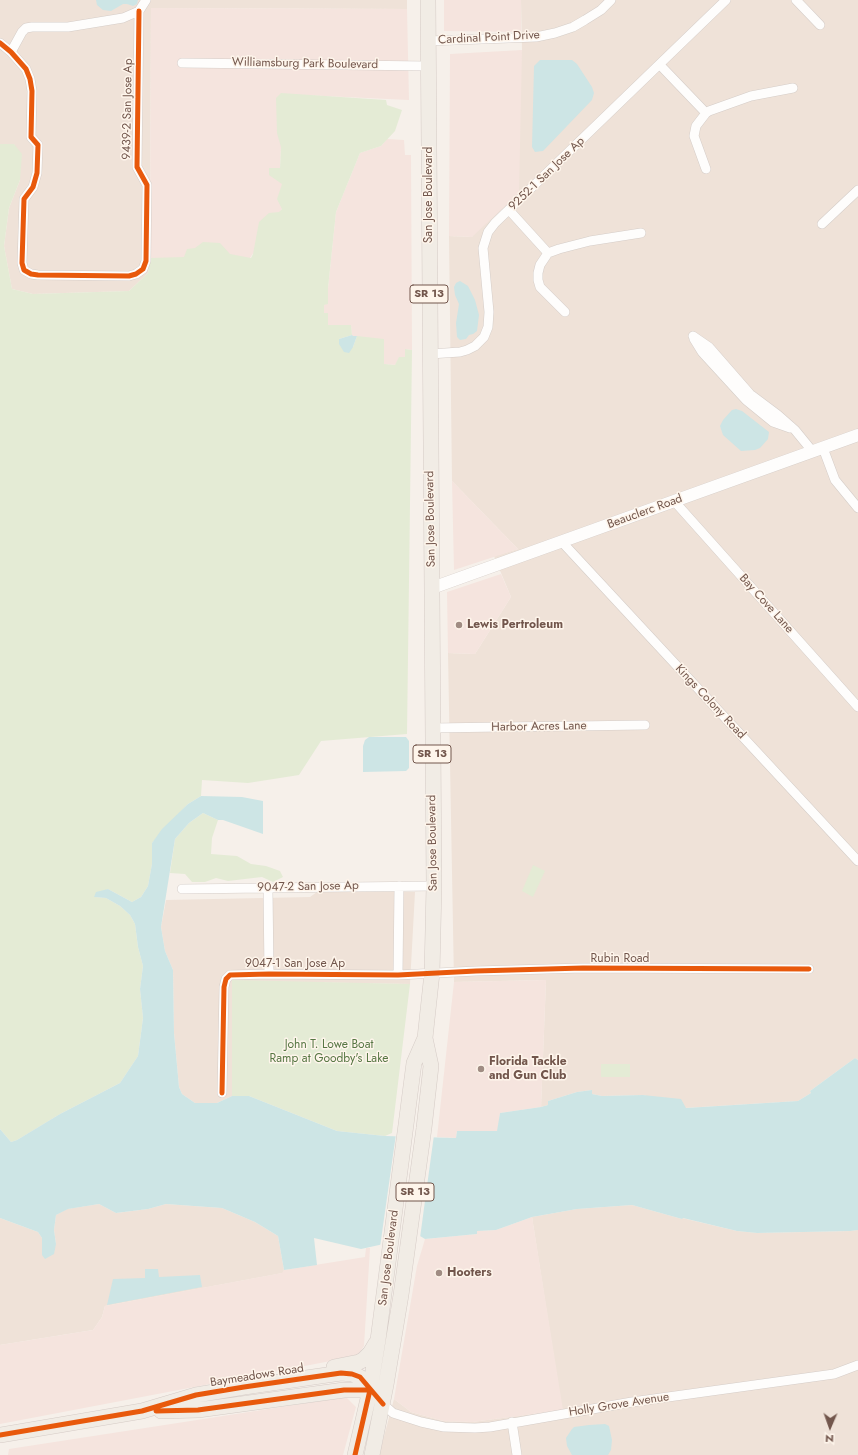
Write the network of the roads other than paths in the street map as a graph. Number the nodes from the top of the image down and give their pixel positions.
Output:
1 (146, 0) edge
2 (428, 0) edge
3 (611, 0) edge
4 (726, 0) edge
5 (796, 0) edge
6 (139, 11) junction
7 (820, 25) dead end
8 (428, 41) junction
9 (0, 43) edge
10 (11, 52) junction
11 (182, 63) dead end
12 (660, 65) junction
13 (428, 66) junction
14 (793, 88) dead end
15 (706, 113) junction
16 (706, 169) dead end
17 (858, 190) edge
18 (510, 210) junction
19 (822, 224) dead end
20 (641, 233) dead end
21 (548, 254) junction
22 (565, 312) dead end
23 (430, 354) junction
24 (736, 384) junction
25 (858, 436) edge
26 (818, 450) junction
27 (674, 502) junction
28 (858, 508) edge
29 (562, 542) junction
30 (432, 588) junction
31 (858, 707) edge
32 (645, 726) dead end
33 (432, 728) junction
34 (858, 861) edge
35 (399, 886) junction
36 (434, 886) junction
37 (268, 888) junction
38 (182, 889) dead end
39 (809, 969) dead end
40 (432, 973) junction
41 (269, 974) junction
42 (398, 975) junction
43 (425, 1038) junction
44 (222, 1093) dead end
45 (378, 1340) junction
46 (858, 1365) edge
47 (386, 1385) junction
48 (244, 1387) junction
49 (370, 1390) junction
50 (383, 1404) junction
51 (142, 1411) junction
52 (512, 1422) junction
53 (0, 1436) edge
54 (355, 1455) edge
55 (372, 1455) edge
56 (517, 1455) edge

1 - 6 street
2 - 8 main road, San Jose Boulevard / SR 13
3 - 8 street, Cardinal Point Drive
4 - 12 street, 9252-1 San Jose Ap
5 - 7 street
6 - 10 street
6 - 10 street, 9439-2 San Jose Ap
8 - 13 main road, San Jose Boulevard / SR 13
9 - 10 street, 9439-2 San Jose Ap
11 - 13 street, Williamsburg Park Boulevard
12 - 15 street
12 - 18 street, 9252-1 San Jose Ap
13 - 23 main road, San Jose Boulevard / SR 13
14 - 15 street
15 - 16 street
17 - 19 street
18 - 21 street
18 - 23 street, 9252-1 San Jose Ap
20 - 21 street
21 - 22 street
23 - 30 main road, San Jose Boulevard / SR 13
24 - 24 street
24 - 26 street
25 - 26 street, Beauclerc Road
26 - 27 street, Beauclerc Road
26 - 28 street
27 - 29 street, Beauclerc Road
27 - 31 street, Bay Cove Lane
29 - 30 street, Beauclerc Road
29 - 34 street, Kings Colony Road
30 - 33 main road, San Jose Boulevard / SR 13
32 - 33 street, Harbor Acres Lane
33 - 36 main road, San Jose Boulevard / SR 13
35 - 36 street, 9047-2 San Jose Ap
35 - 37 street, 9047-2 San Jose Ap
35 - 42 street
36 - 40 main road, San Jose Boulevard / SR 13
37 - 38 street, 9047-2 San Jose Ap
37 - 41 street
39 - 40 street, Rubin Road
40 - 42 street, 9047-1 San Jose Ap
40 - 43 main road, San Jose Boulevard / SR 13
41 - 42 street, 9047-1 San Jose Ap
41 - 44 street, 9047-1 San Jose Ap
43 - 45 main road, San Jose Boulevard / SR 13
43 - 47 main road, San Jose Boulevard / SR 13
45 - 48 main road
45 - 49 main road, San Jose Boulevard / SR 13
46 - 52 street, Holly Grove Avenue
47 - 49 main road, Baymeadows Road
47 - 50 main road, San Jose Boulevard / SR 13
48 - 49 main road, Baymeadows Road
48 - 51 main road, Baymeadows Road
49 - 50 main road, Baymeadows Road
49 - 51 main road, Baymeadows Road
49 - 54 main road, San Jose Boulevard / SR 13
50 - 52 street, Holly Grove Avenue
50 - 55 main road, San Jose Boulevard / SR 13
51 - 53 main road, Baymeadows Road
52 - 56 street

